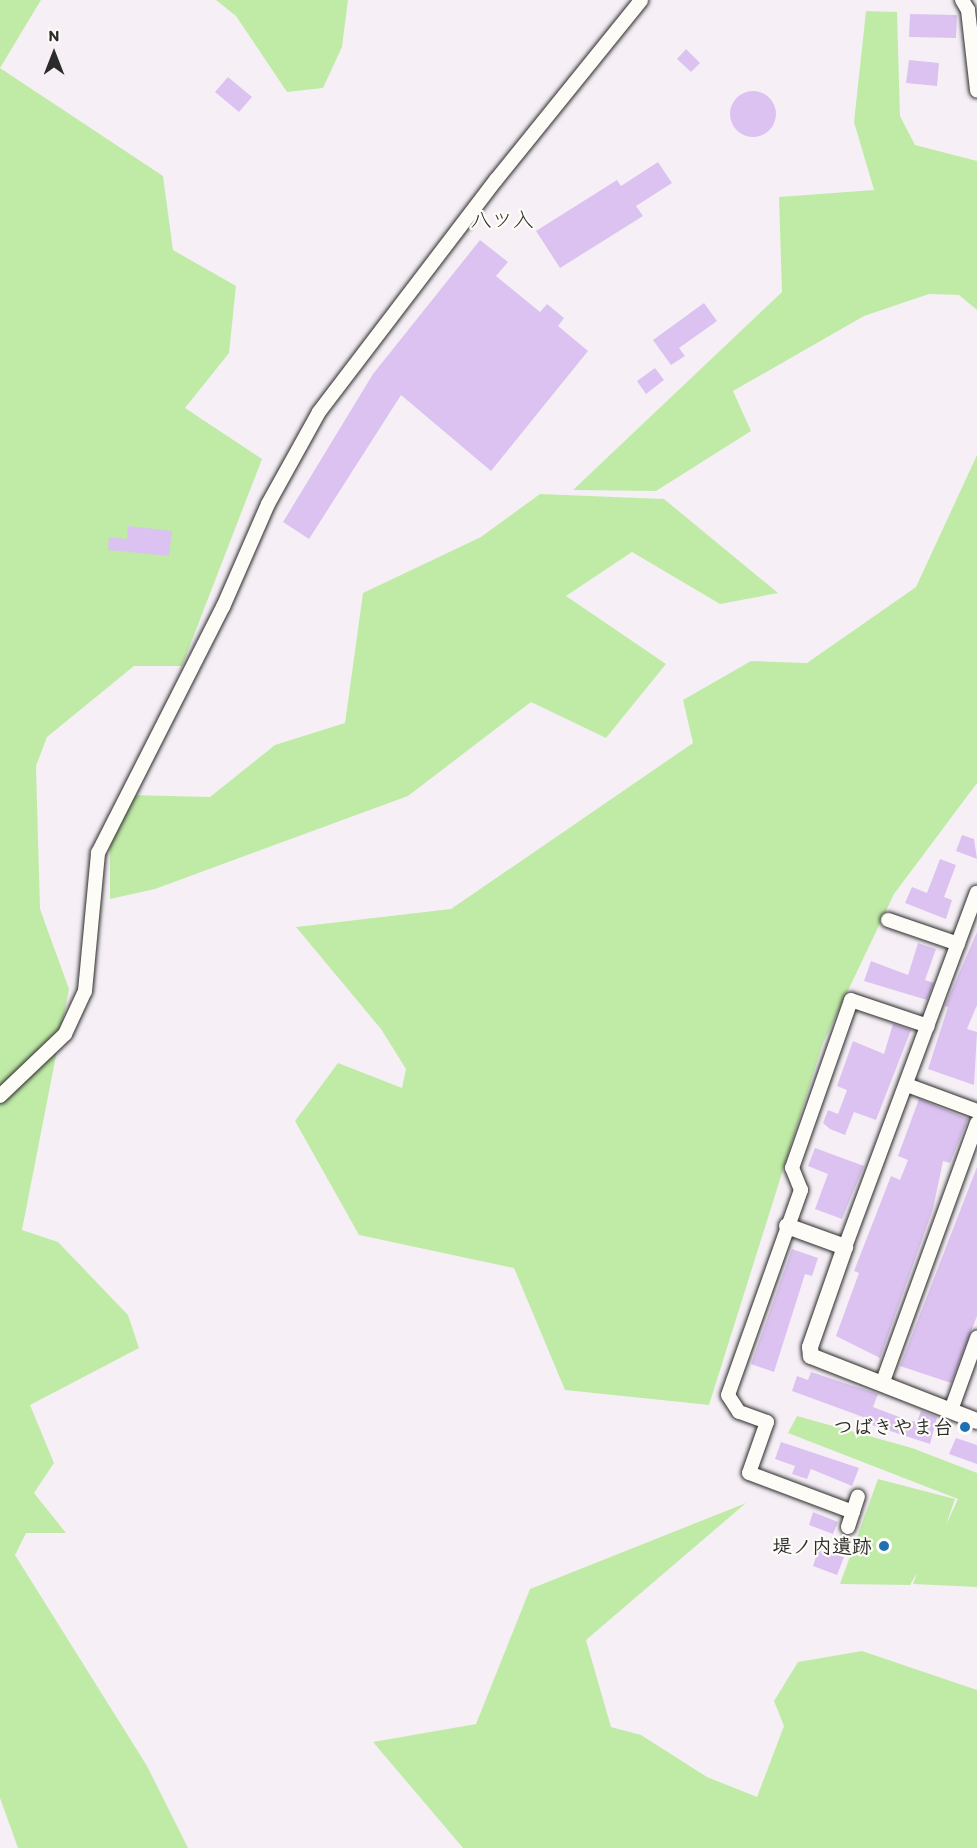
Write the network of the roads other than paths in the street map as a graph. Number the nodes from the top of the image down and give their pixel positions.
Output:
1 (641, 0) edge
2 (962, 0) edge
3 (977, 90) edge
4 (977, 893) edge
5 (888, 920) dead end
6 (958, 944) junction
7 (928, 1026) junction
8 (907, 1085) junction
9 (0, 1096) edge
10 (977, 1111) edge
11 (977, 1123) edge
12 (787, 1226) junction
13 (845, 1246) junction
14 (977, 1338) edge
15 (882, 1384) junction
16 (951, 1410) junction
17 (977, 1421) edge
18 (858, 1497) dead end
19 (853, 1512) junction
20 (848, 1527) dead end

1 - 9 street
2 - 3 street
4 - 6 street
5 - 6 street
6 - 7 street
7 - 8 street
7 - 12 street
8 - 10 street
8 - 13 street
11 - 15 street
12 - 13 street
12 - 19 street
13 - 15 street
14 - 16 street
15 - 16 street
16 - 17 street
18 - 19 street
19 - 20 street

